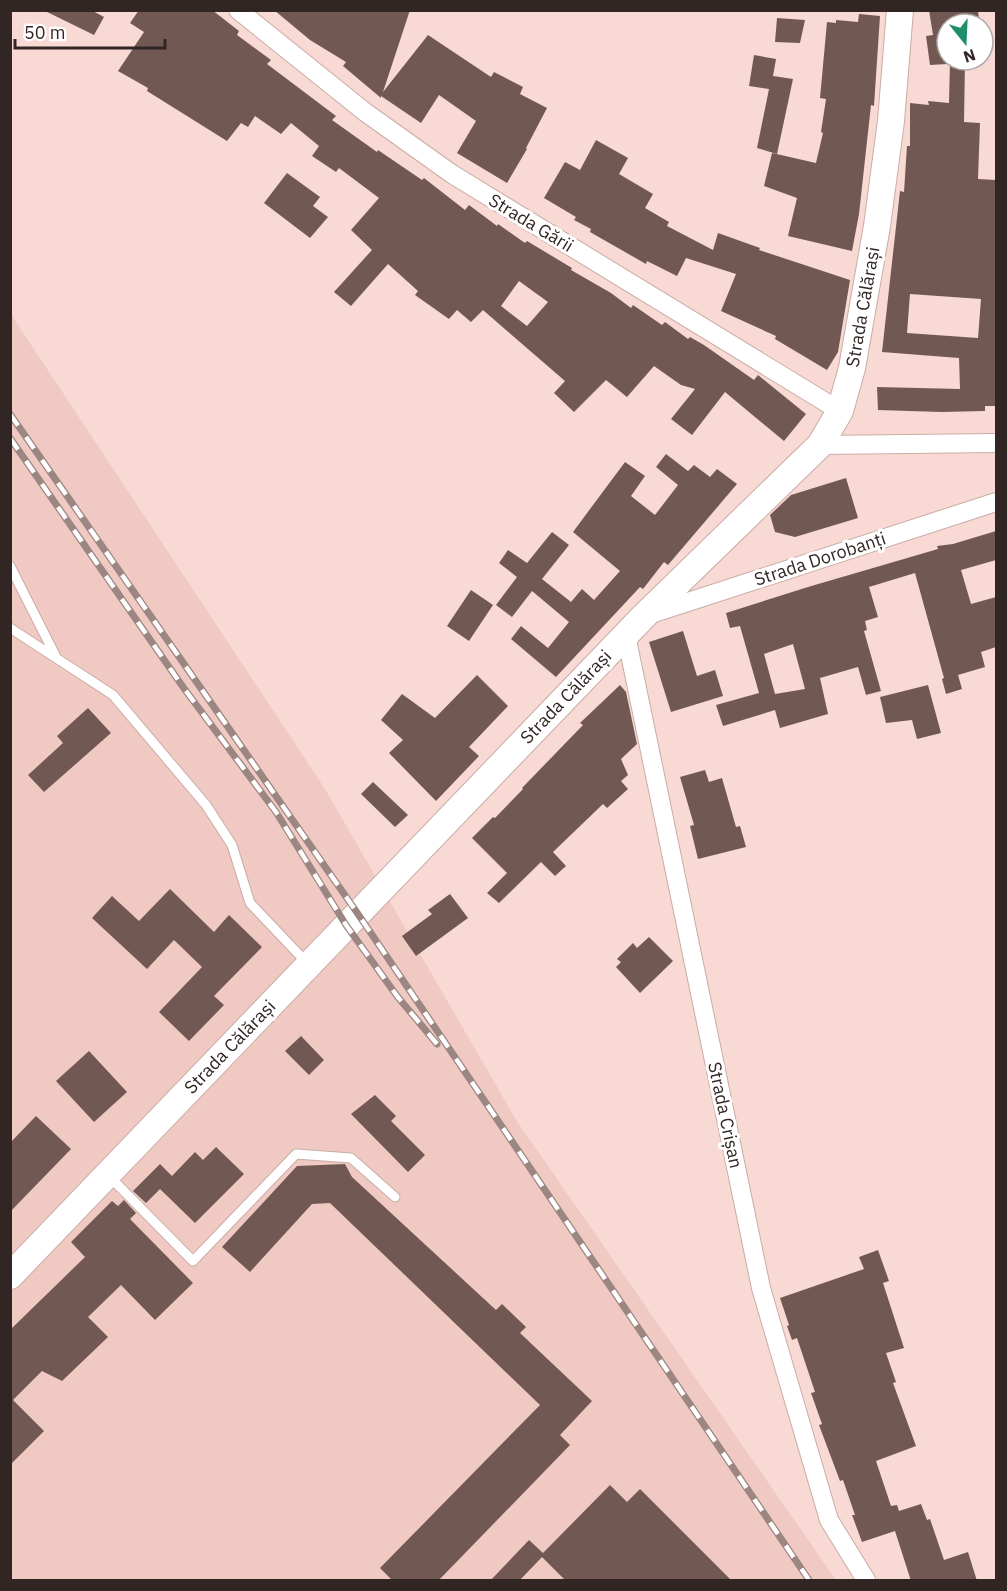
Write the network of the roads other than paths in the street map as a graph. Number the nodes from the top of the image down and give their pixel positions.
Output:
1 (238, 10) edge
2 (900, 10) edge
3 (840, 411) junction
4 (996, 443) edge
5 (820, 445) junction
6 (996, 502) edge
7 (10, 566) edge
8 (644, 616) junction
9 (10, 628) edge
10 (626, 635) junction
11 (56, 657) junction
12 (308, 965) junction
13 (108, 1174) junction
14 (395, 1197) dead end
15 (10, 1276) edge
16 (866, 1581) edge

1 - 3 street, Strada Gării
2 - 3 main road, Strada Călărași
3 - 5 main road, Strada Călărași
4 - 5 street
5 - 8 main road, Strada Călărași
6 - 8 street, Strada Dorobanți
7 - 11 lane
8 - 10 main road, Strada Călărași
9 - 11 lane
10 - 12 main road, Strada Călărași
10 - 16 street, Strada Crișan
11 - 12 lane
12 - 13 main road, Strada Călărași
13 - 14 lane
13 - 15 main road, Strada Călărași

